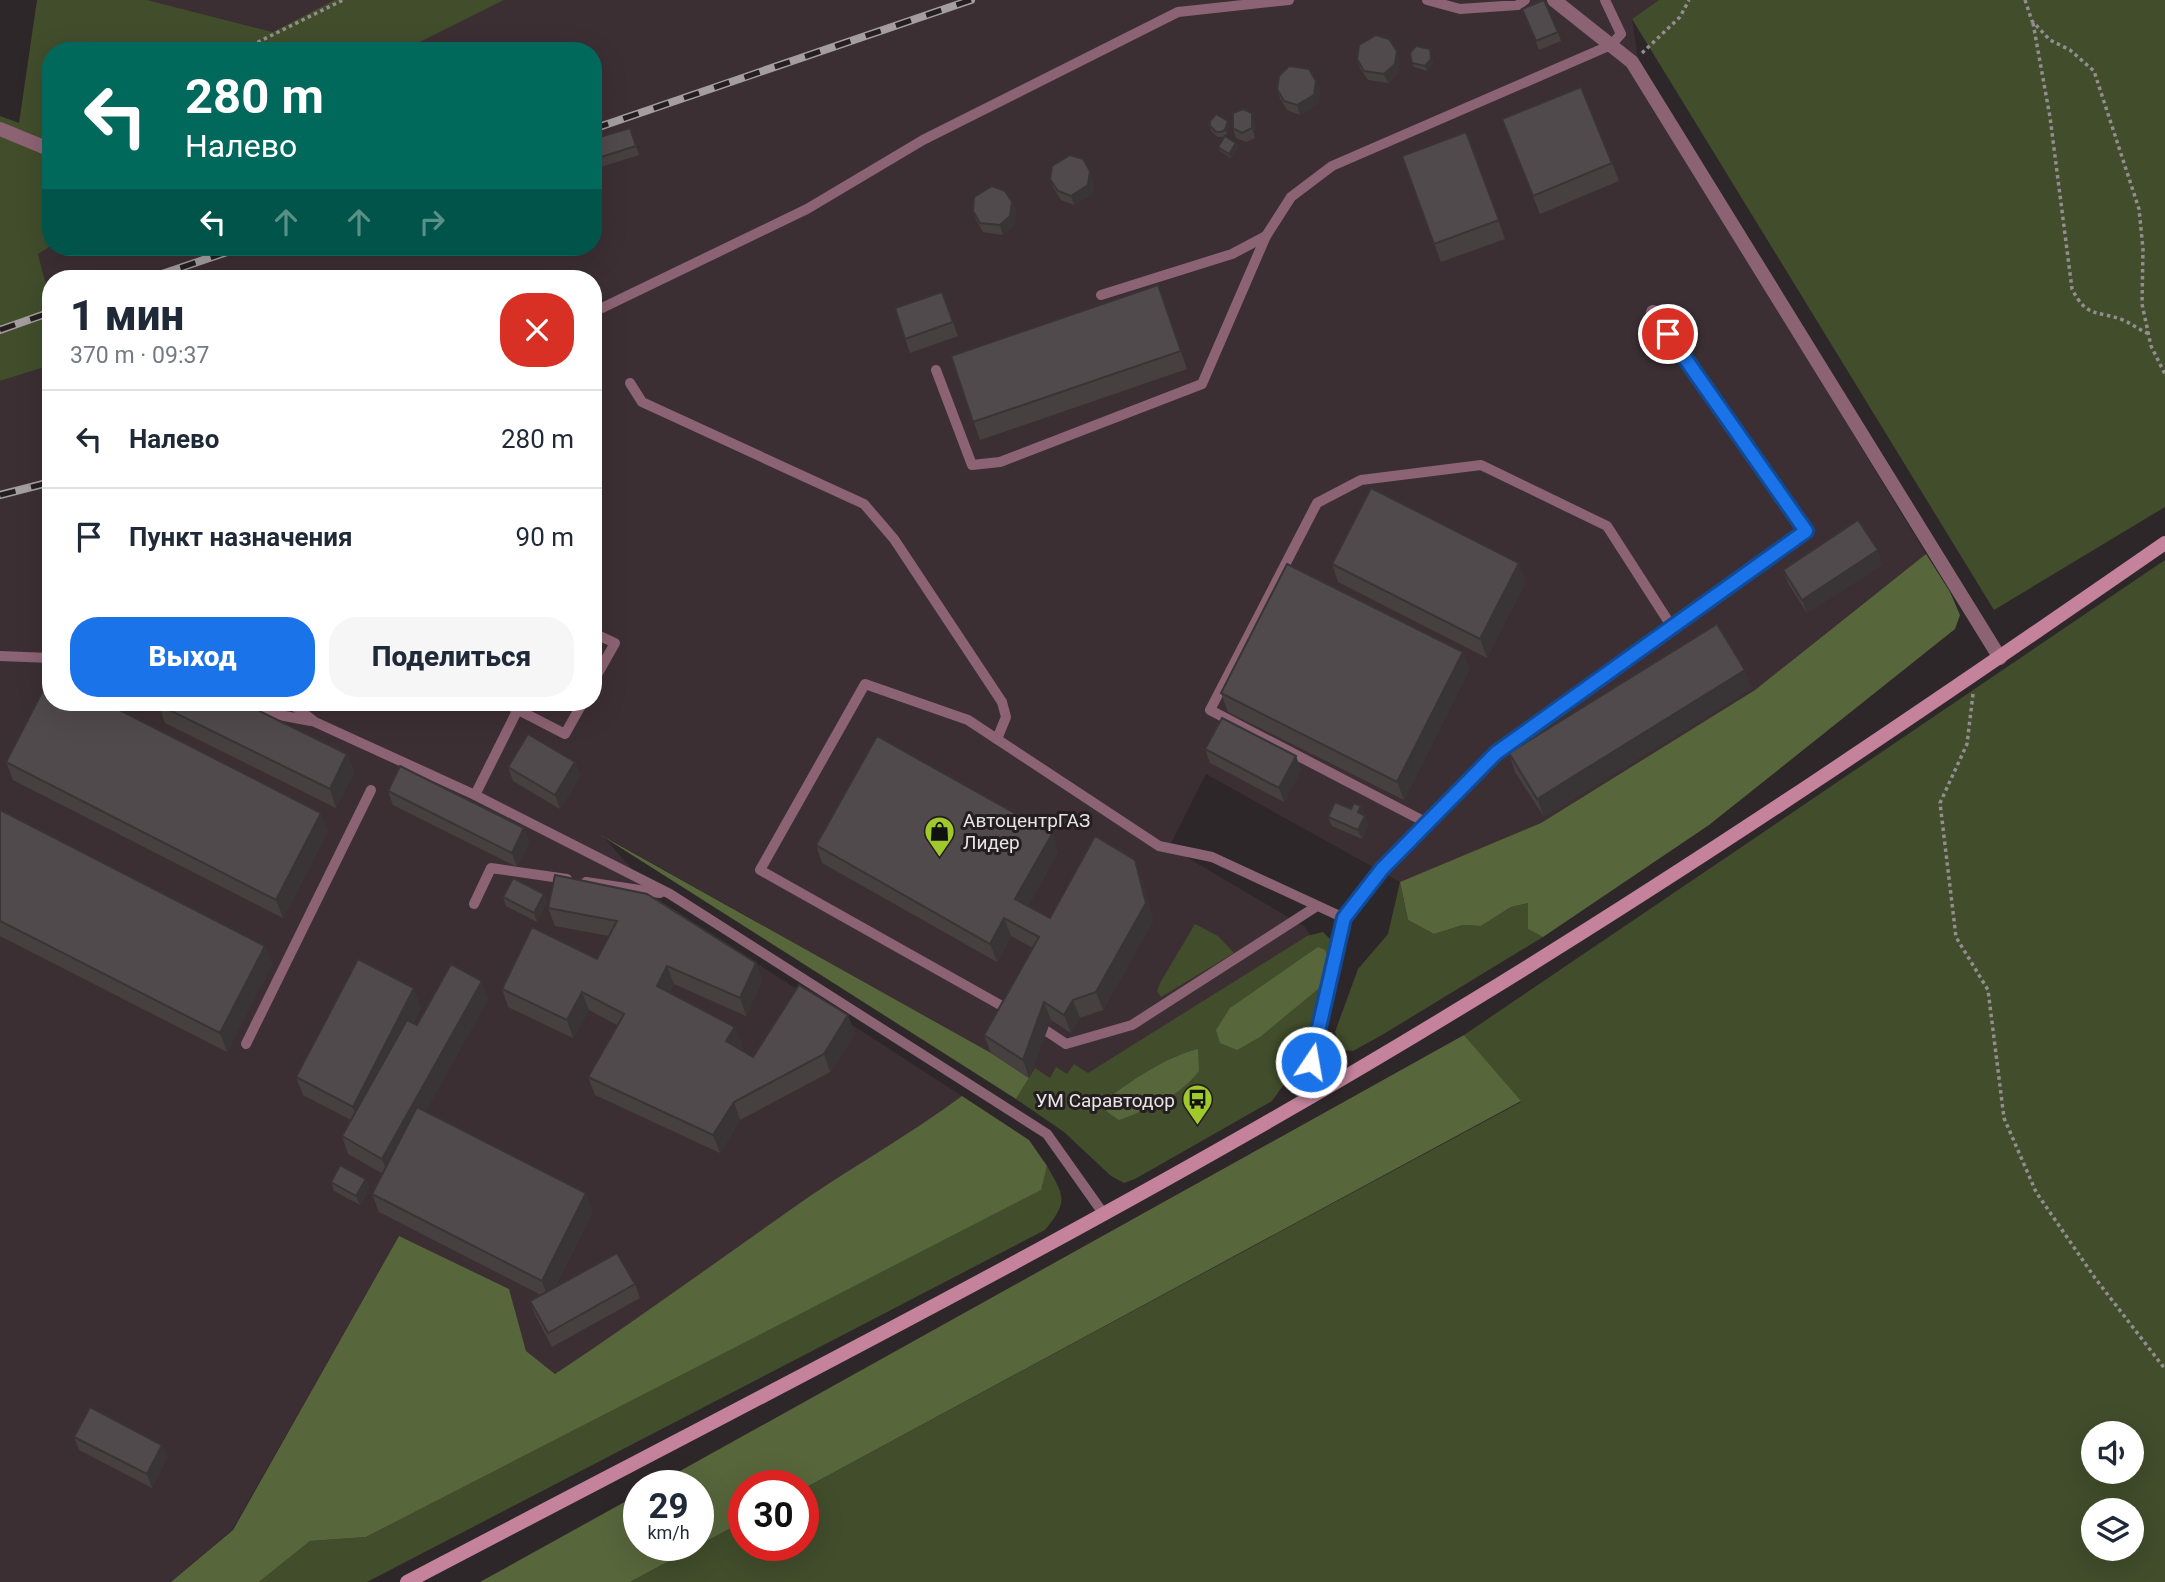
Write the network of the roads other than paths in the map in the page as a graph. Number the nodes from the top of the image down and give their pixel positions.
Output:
1 (1289, 0) edge
2 (1427, 0) edge
3 (1525, 0) edge
4 (1554, 0) edge
5 (1605, 0) edge
6 (1611, 45) junction
7 (0, 129) edge
8 (42, 146) edge
9 (1266, 236) junction
10 (1101, 295) dead end
11 (602, 308) edge
12 (1653, 312) dead end
13 (936, 370) dead end
14 (630, 383) dead end
15 (2165, 543) edge
16 (1672, 627) junction
17 (602, 638) edge
18 (0, 656) edge
19 (2000, 657) junction
20 (42, 658) edge
21 (602, 666) edge
22 (267, 711) edge
23 (301, 711) edge
24 (517, 711) edge
25 (519, 711) edge
26 (578, 711) edge
27 (315, 722) junction
28 (996, 739) junction
29 (370, 790) dead end
30 (475, 795) junction
31 (1427, 823) junction
32 (670, 894) junction
33 (474, 904) dead end
34 (1317, 906) junction
35 (1344, 918) junction
36 (1013, 1013) edge
37 (1045, 1030) dead end
38 (246, 1044) dead end
39 (1324, 1088) junction
40 (1103, 1213) junction
41 (407, 1582) edge

1 - 11 lane
2 - 3 lane
4 - 6 street
5 - 6 lane
6 - 9 lane
6 - 19 street
7 - 8 street
9 - 10 lane
9 - 13 lane
12 - 16 street
14 - 28 lane
15 - 19 main road
16 - 31 street
16 - 31 lane
17 - 21 lane
18 - 20 lane
19 - 39 main road
22 - 27 lane
23 - 27 lane
24 - 30 lane
25 - 26 lane
27 - 30 lane
28 - 34 lane
28 - 36 lane
29 - 38 lane
30 - 32 lane
31 - 35 street
32 - 33 lane
32 - 40 lane
34 - 35 lane
34 - 37 lane
35 - 39 street
39 - 40 main road
40 - 41 main road

